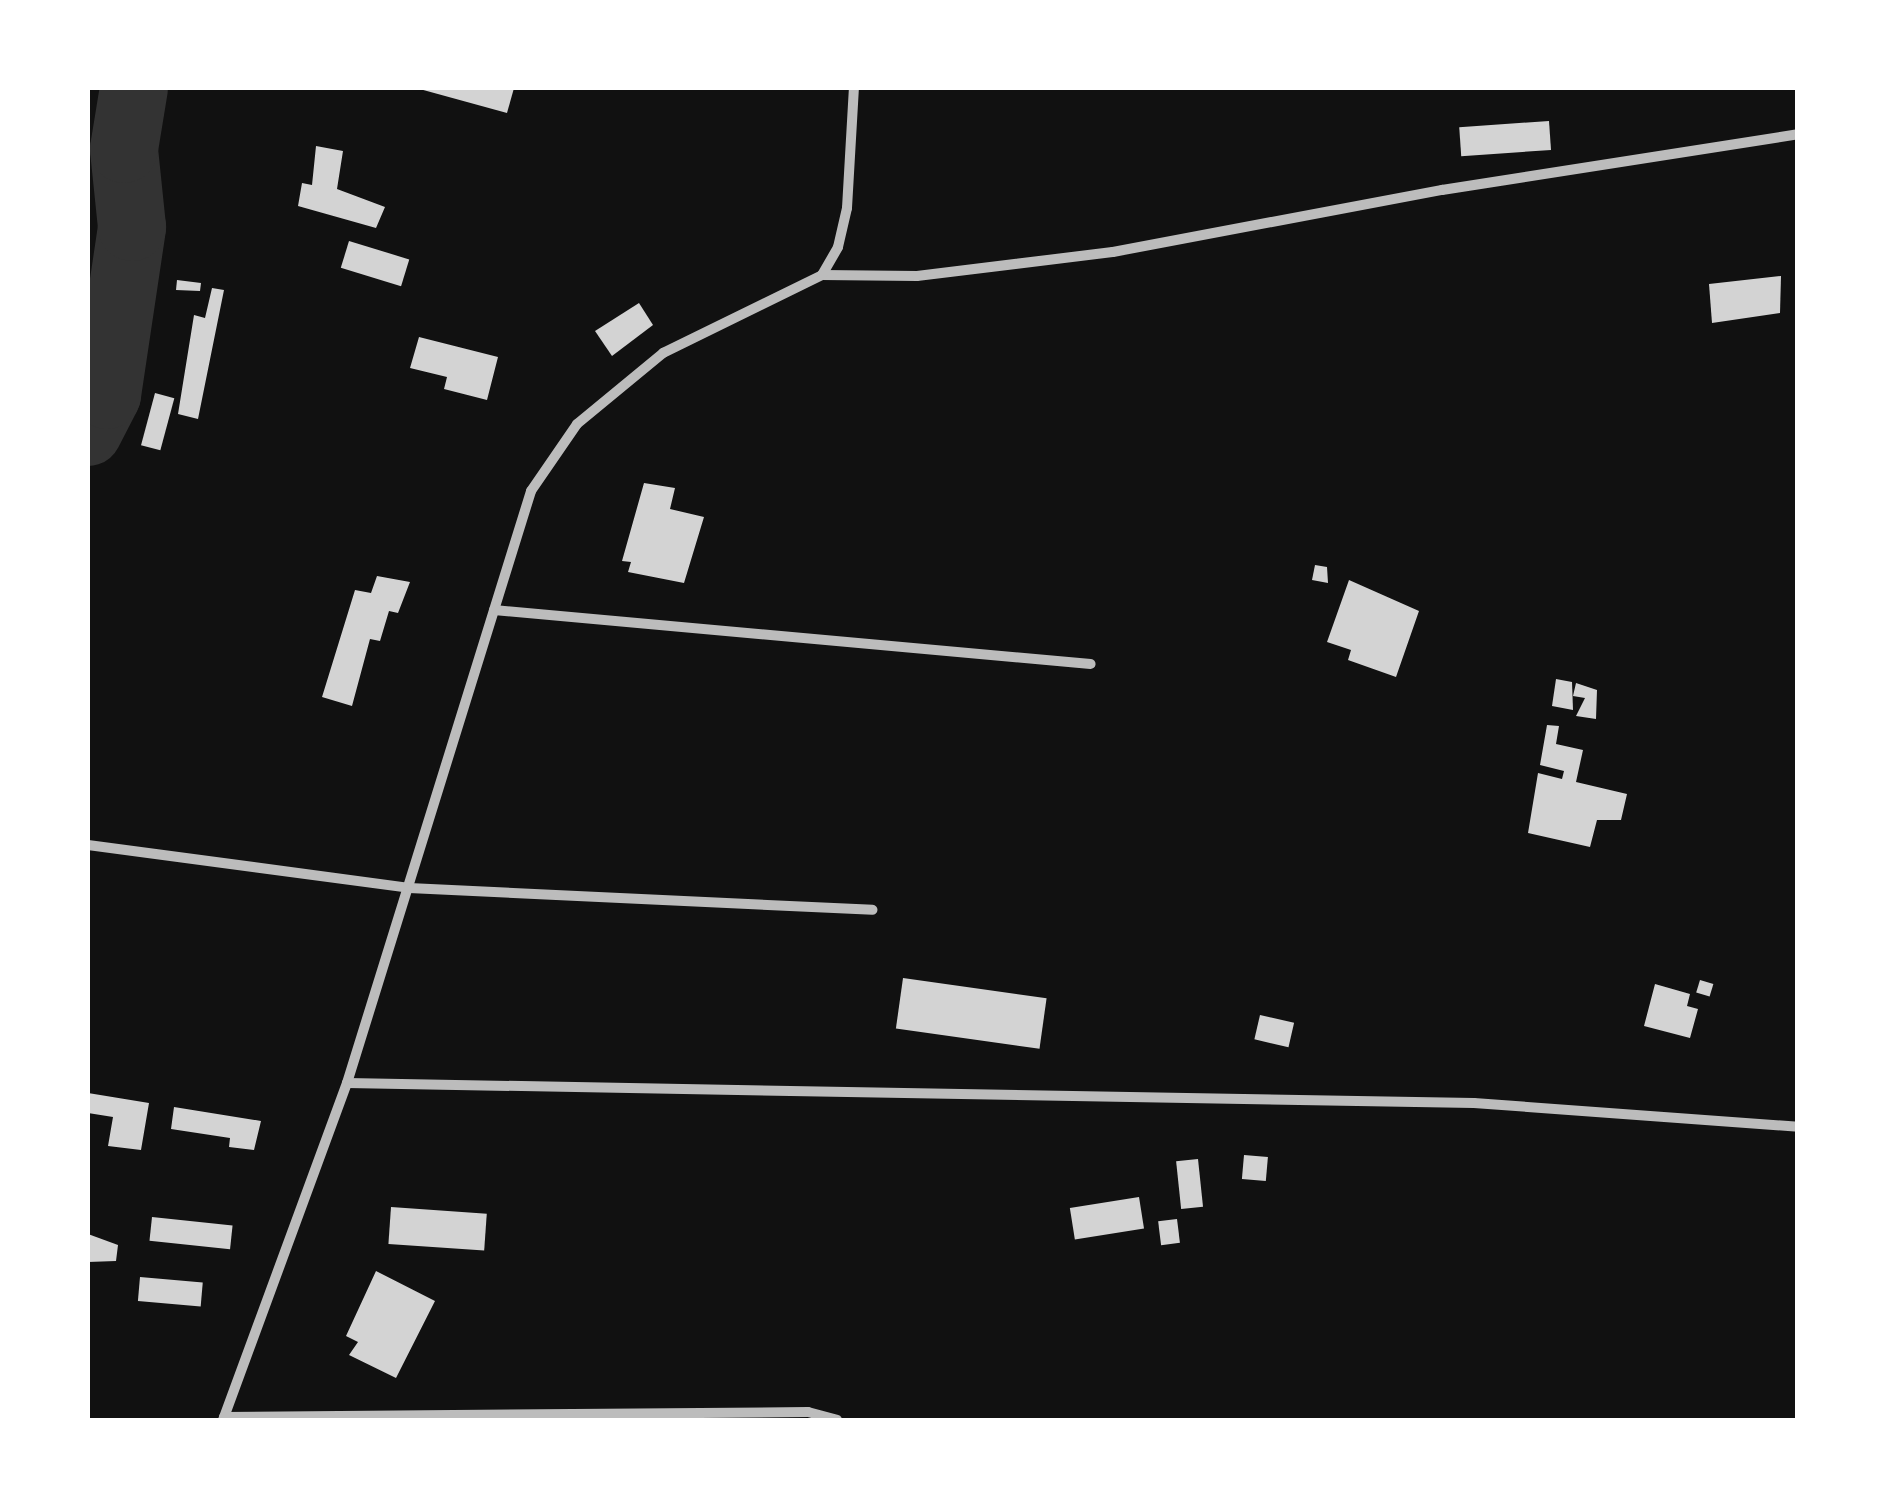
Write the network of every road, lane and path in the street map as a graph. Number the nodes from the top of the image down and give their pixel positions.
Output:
1 (854, 88) edge
2 (1798, 134) edge
3 (822, 275) junction
4 (494, 610) junction
5 (1091, 664) dead end
6 (88, 845) edge
7 (409, 888) junction
8 (872, 910) dead end
9 (347, 1083) junction
10 (1798, 1127) edge
11 (224, 1419) edge
12 (838, 1420) edge

1 - 3 street
2 - 3 street
3 - 4 street
4 - 5 street
4 - 7 street
6 - 7 street
7 - 8 street
7 - 9 street
9 - 10 street
9 - 11 street
11 - 12 street

